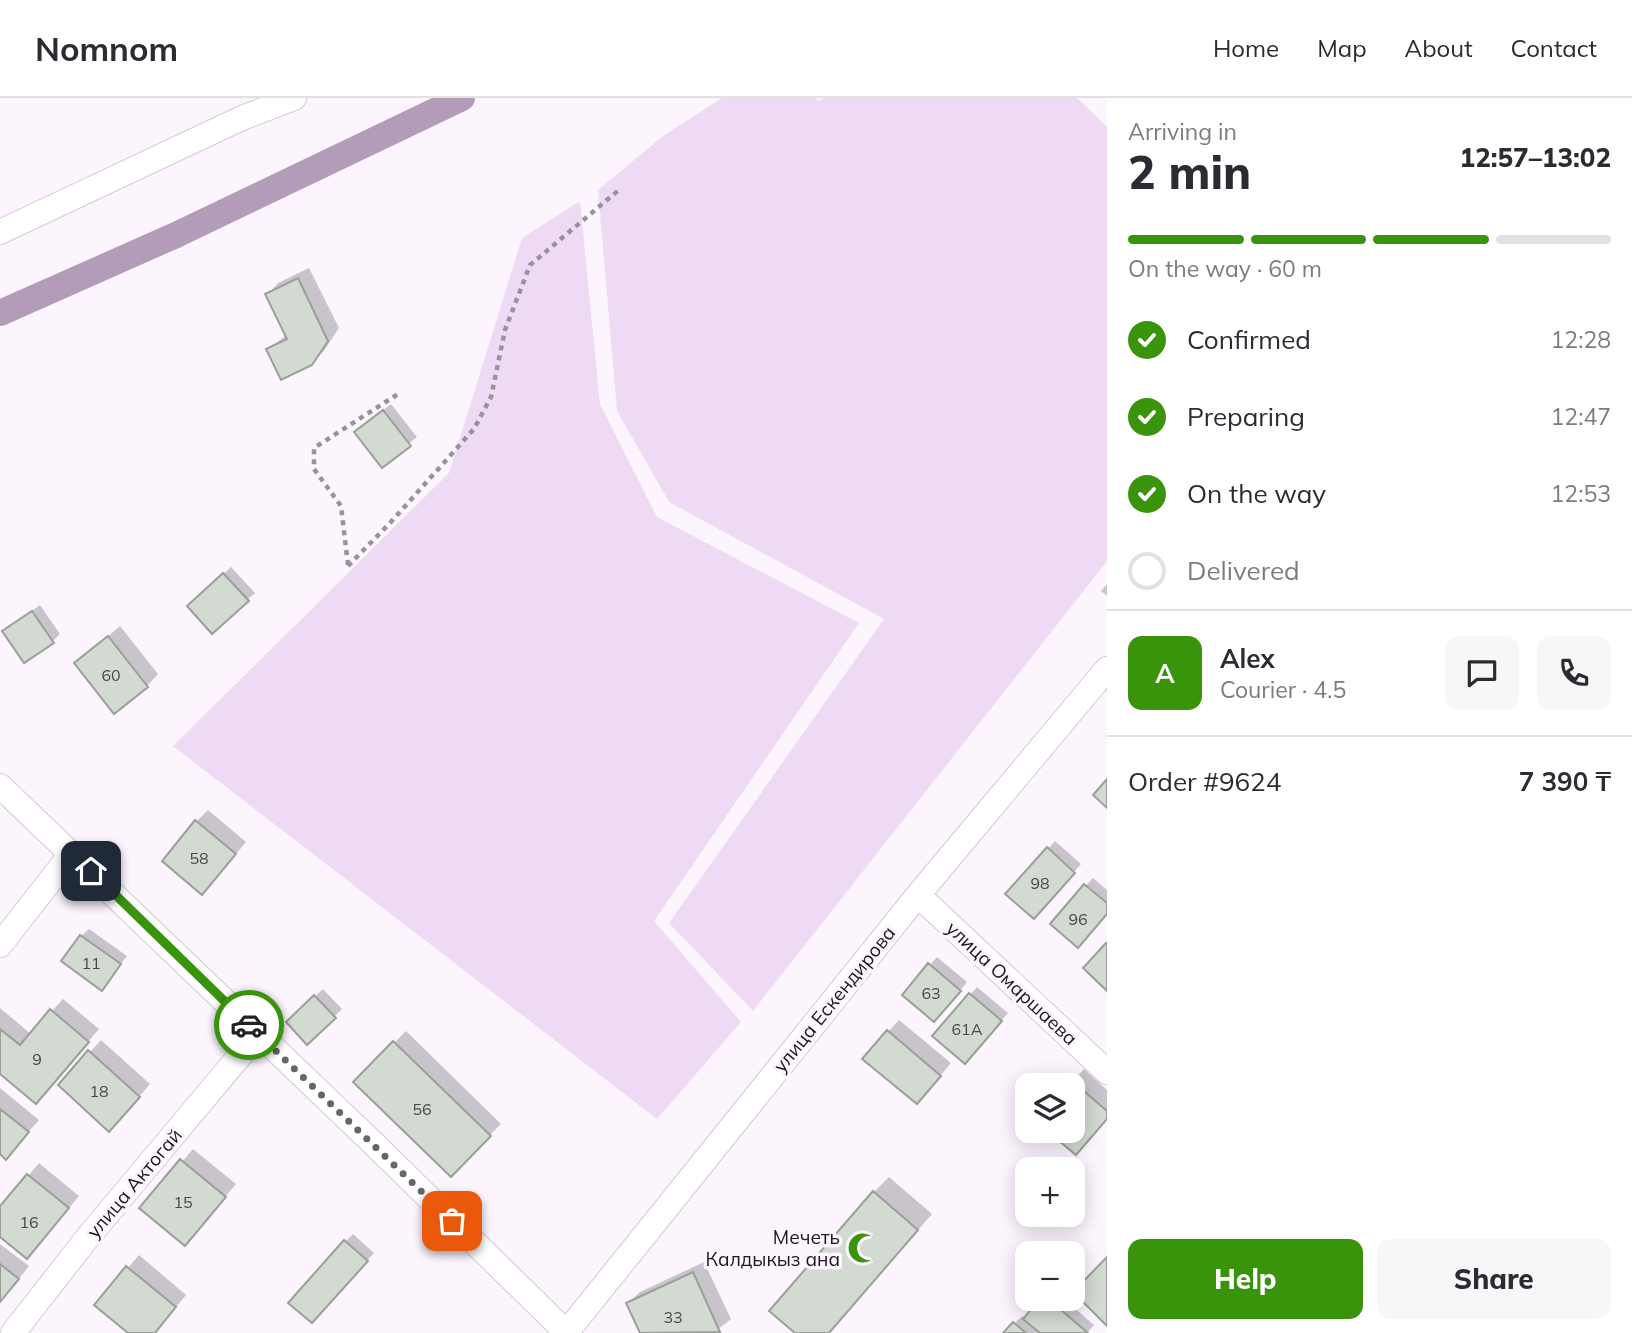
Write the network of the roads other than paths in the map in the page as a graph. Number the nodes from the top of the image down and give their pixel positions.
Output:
1 (294, 98) edge
2 (0, 232) edge
3 (1107, 669) edge
4 (0, 786) edge
5 (72, 853) junction
6 (918, 895) junction
7 (0, 944) edge
8 (258, 1034) junction
9 (1107, 1072) edge
10 (13, 1333) edge
11 (566, 1333) edge

1 - 2 street
3 - 6 street, улица Ескендирова
4 - 5 street
5 - 7 street
5 - 8 street
6 - 9 street, улица Омаршаева
6 - 11 street, улица Ескендирова
8 - 10 street, улица Актогай
8 - 11 street

